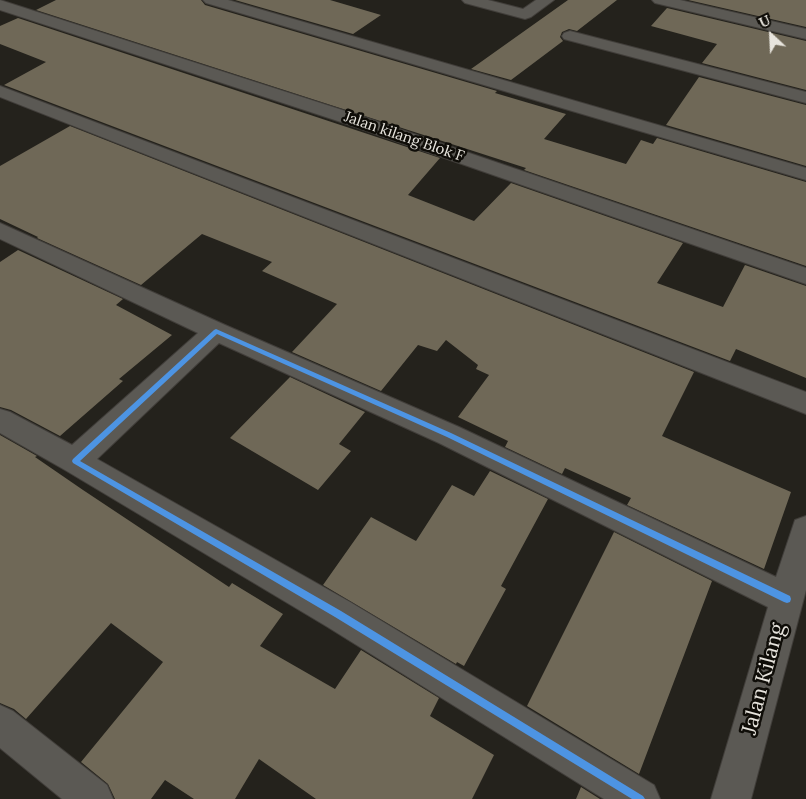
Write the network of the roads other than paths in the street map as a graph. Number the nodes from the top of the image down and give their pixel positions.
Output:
1 (211, 0) edge
2 (470, 0) edge
3 (546, 0) edge
4 (660, 0) edge
5 (0, 5) edge
6 (806, 34) edge
7 (570, 36) dead end
8 (0, 91) edge
9 (806, 98) edge
10 (806, 174) edge
11 (0, 230) edge
12 (806, 276) edge
13 (216, 331) junction
14 (806, 403) edge
15 (0, 420) edge
16 (75, 461) junction
17 (806, 530) edge
18 (787, 598) junction
19 (0, 724) edge
20 (93, 799) edge
21 (640, 799) edge
22 (731, 799) edge

1 - 10 street
2 - 3 street
4 - 6 street
5 - 12 street, Jalan kilang Blok F
7 - 9 street
8 - 14 street
11 - 13 street
13 - 16 street
13 - 18 street
15 - 16 street
16 - 21 street
17 - 18 street, Jalan Kilang
18 - 22 street, Jalan Kilang
19 - 20 street

